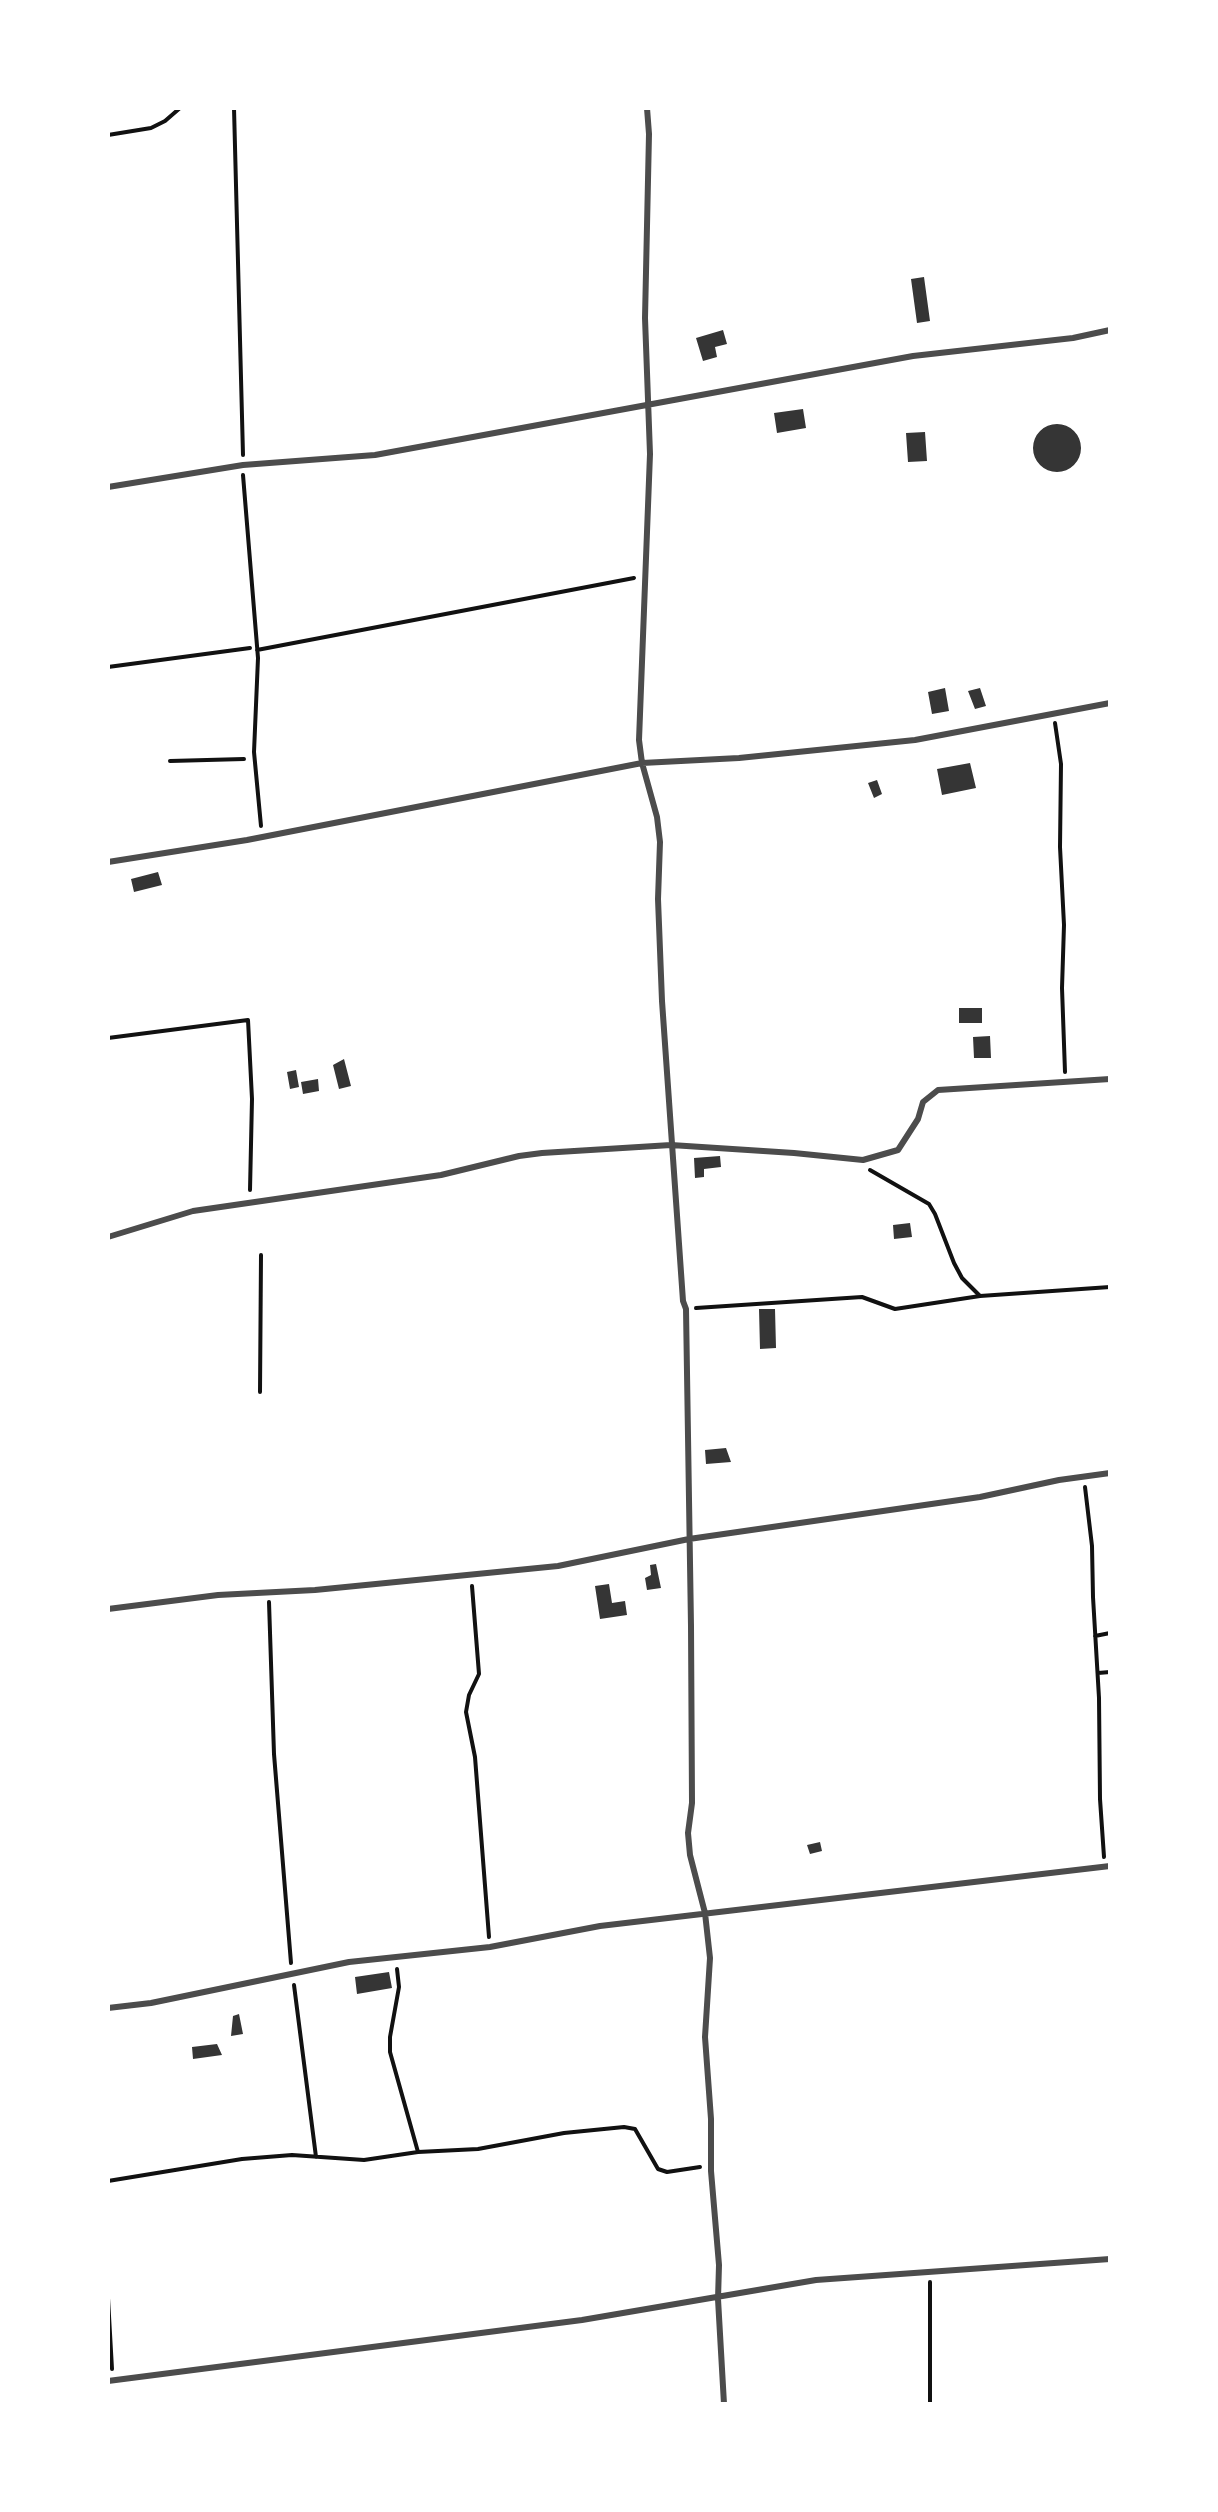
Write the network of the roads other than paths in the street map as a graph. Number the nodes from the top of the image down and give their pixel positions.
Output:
1 (648, 108) edge
2 (1110, 330) edge
3 (650, 403) junction
4 (108, 487) edge
5 (1110, 703) edge
6 (642, 764) junction
7 (108, 862) edge
8 (1110, 1079) edge
9 (671, 1145) junction
10 (108, 1237) edge
11 (1110, 1473) edge
12 (689, 1539) junction
13 (108, 1609) edge
14 (1107, 1866) edge
15 (705, 1912) junction
16 (108, 2008) edge
17 (1110, 2259) edge
18 (718, 2299) junction
19 (110, 2380) edge
20 (724, 2404) edge

1 - 3 street
2 - 3 street
3 - 4 street
3 - 6 street
5 - 6 street
6 - 7 street
6 - 9 street
8 - 9 street
9 - 10 street
9 - 12 street
11 - 12 street
12 - 13 street
12 - 15 street
14 - 15 street
15 - 16 street
15 - 18 street
17 - 18 street
18 - 19 street
18 - 20 street

